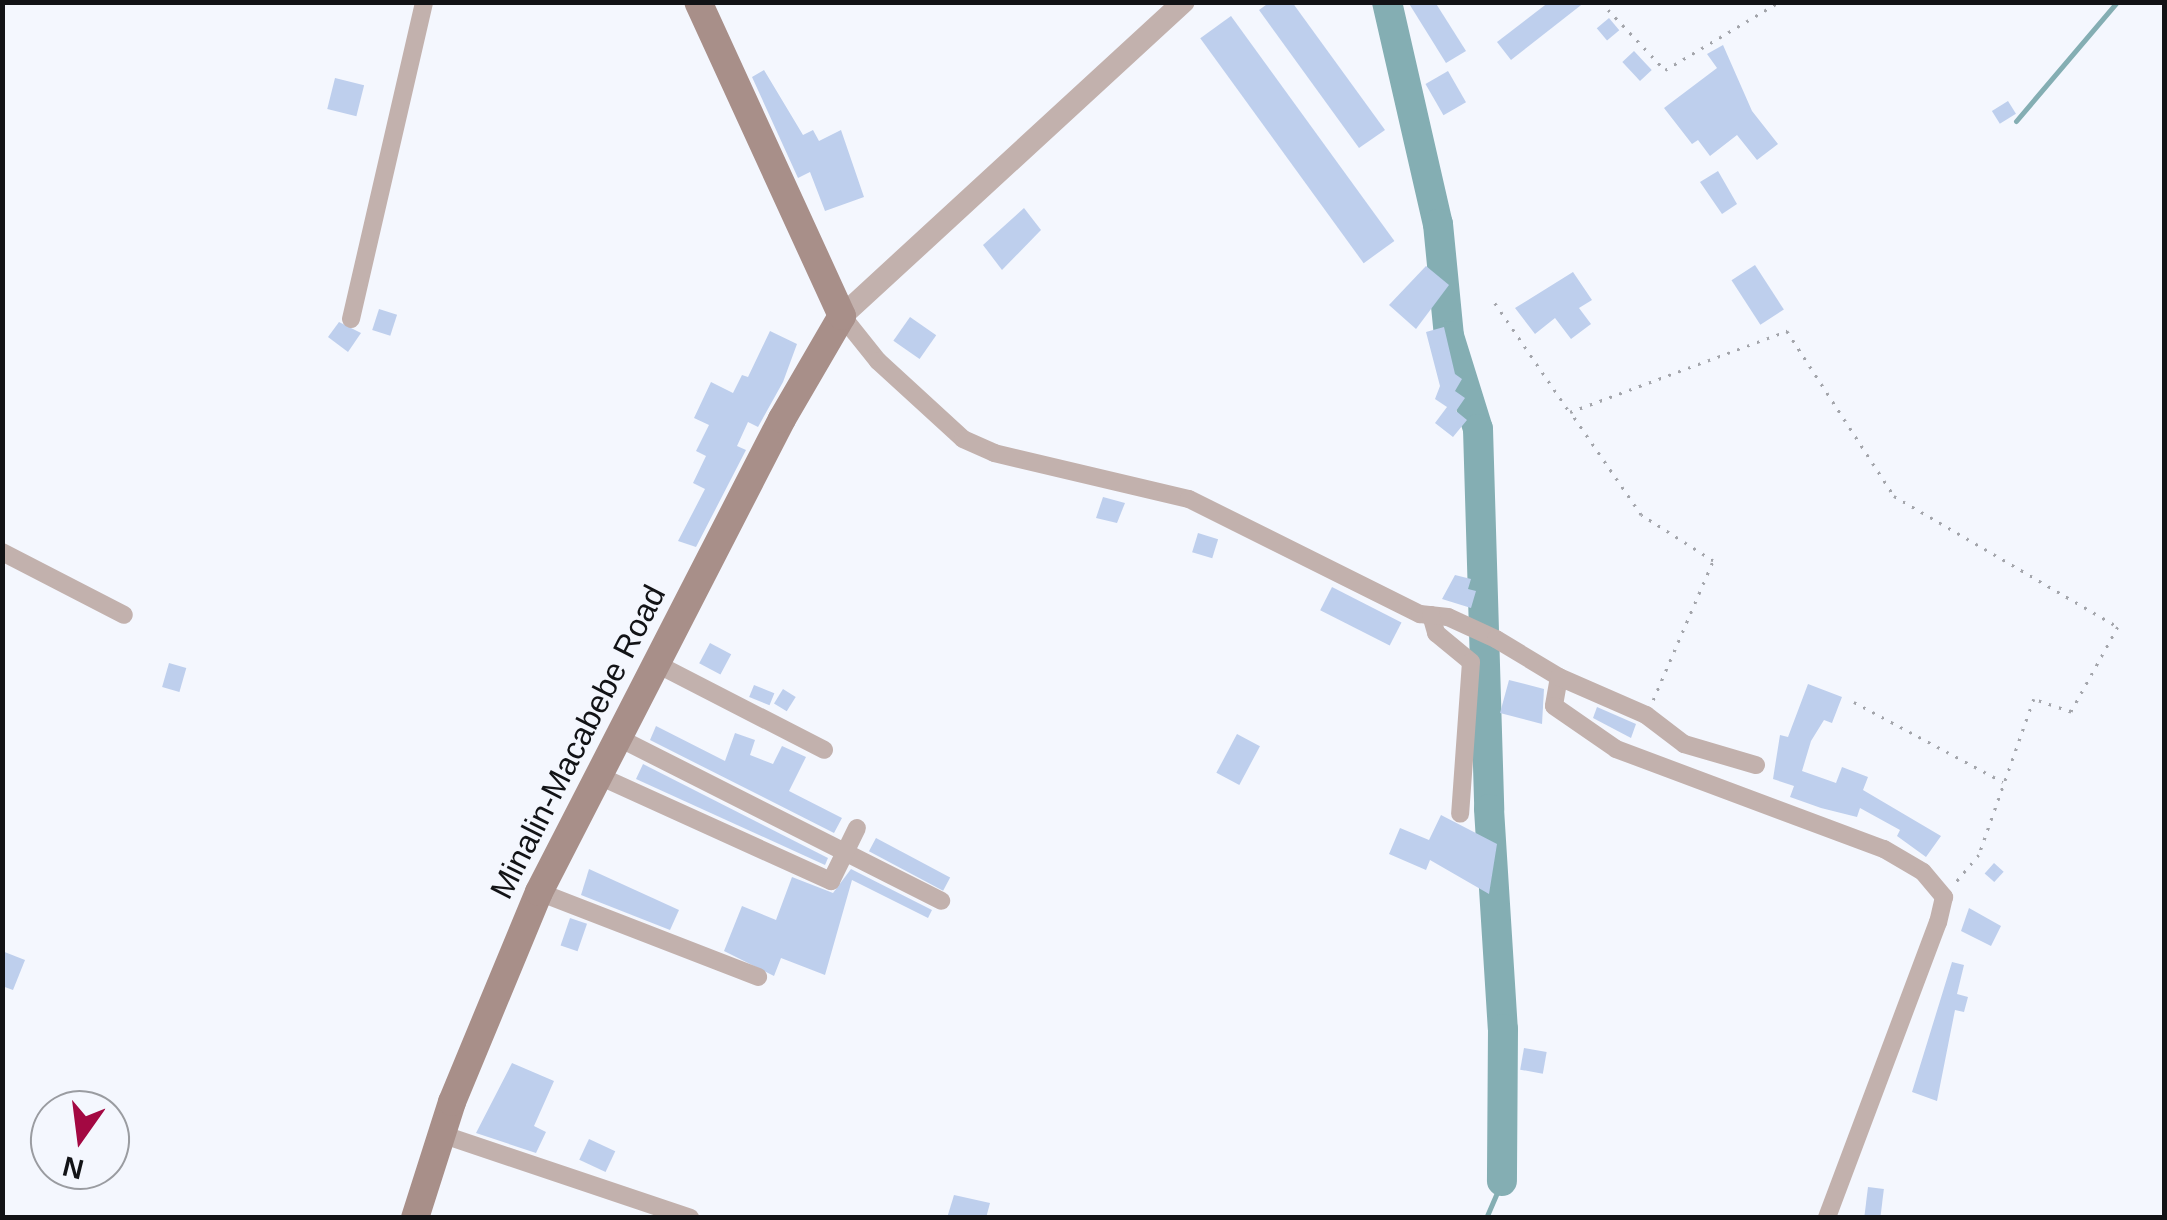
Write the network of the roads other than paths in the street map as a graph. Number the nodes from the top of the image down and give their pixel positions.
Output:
1 (424, 2) edge
2 (698, 2) edge
3 (1183, 2) edge
4 (842, 316) junction
5 (350, 319) dead end
6 (2, 552) edge
7 (124, 616) dead end
8 (1440, 616) junction
9 (655, 662) junction
10 (1559, 677) junction
11 (619, 738) junction
12 (824, 750) dead end
13 (1756, 765) dead end
14 (597, 774) junction
15 (1460, 814) dead end
16 (858, 828) dead end
17 (848, 853) junction
18 (539, 892) junction
19 (941, 901) dead end
20 (758, 977) dead end
21 (441, 1134) junction
22 (415, 1218) edge
23 (690, 1218) edge
24 (1827, 1218) edge

1 - 5 street
2 - 4 main road
3 - 4 street
4 - 8 street
4 - 9 main road, Minalin-Macabebe Road
6 - 7 street
8 - 10 street
8 - 15 street
9 - 11 main road, Minalin-Macabebe Road
9 - 12 street
10 - 13 street
10 - 24 street
11 - 14 main road, Minalin-Macabebe Road
11 - 17 street
14 - 17 street
14 - 18 main road, Minalin-Macabebe Road
16 - 17 street
17 - 19 street
18 - 20 street
18 - 21 main road, Minalin-Macabebe Road
21 - 22 main road, Minalin-Macabebe Road
21 - 23 street

